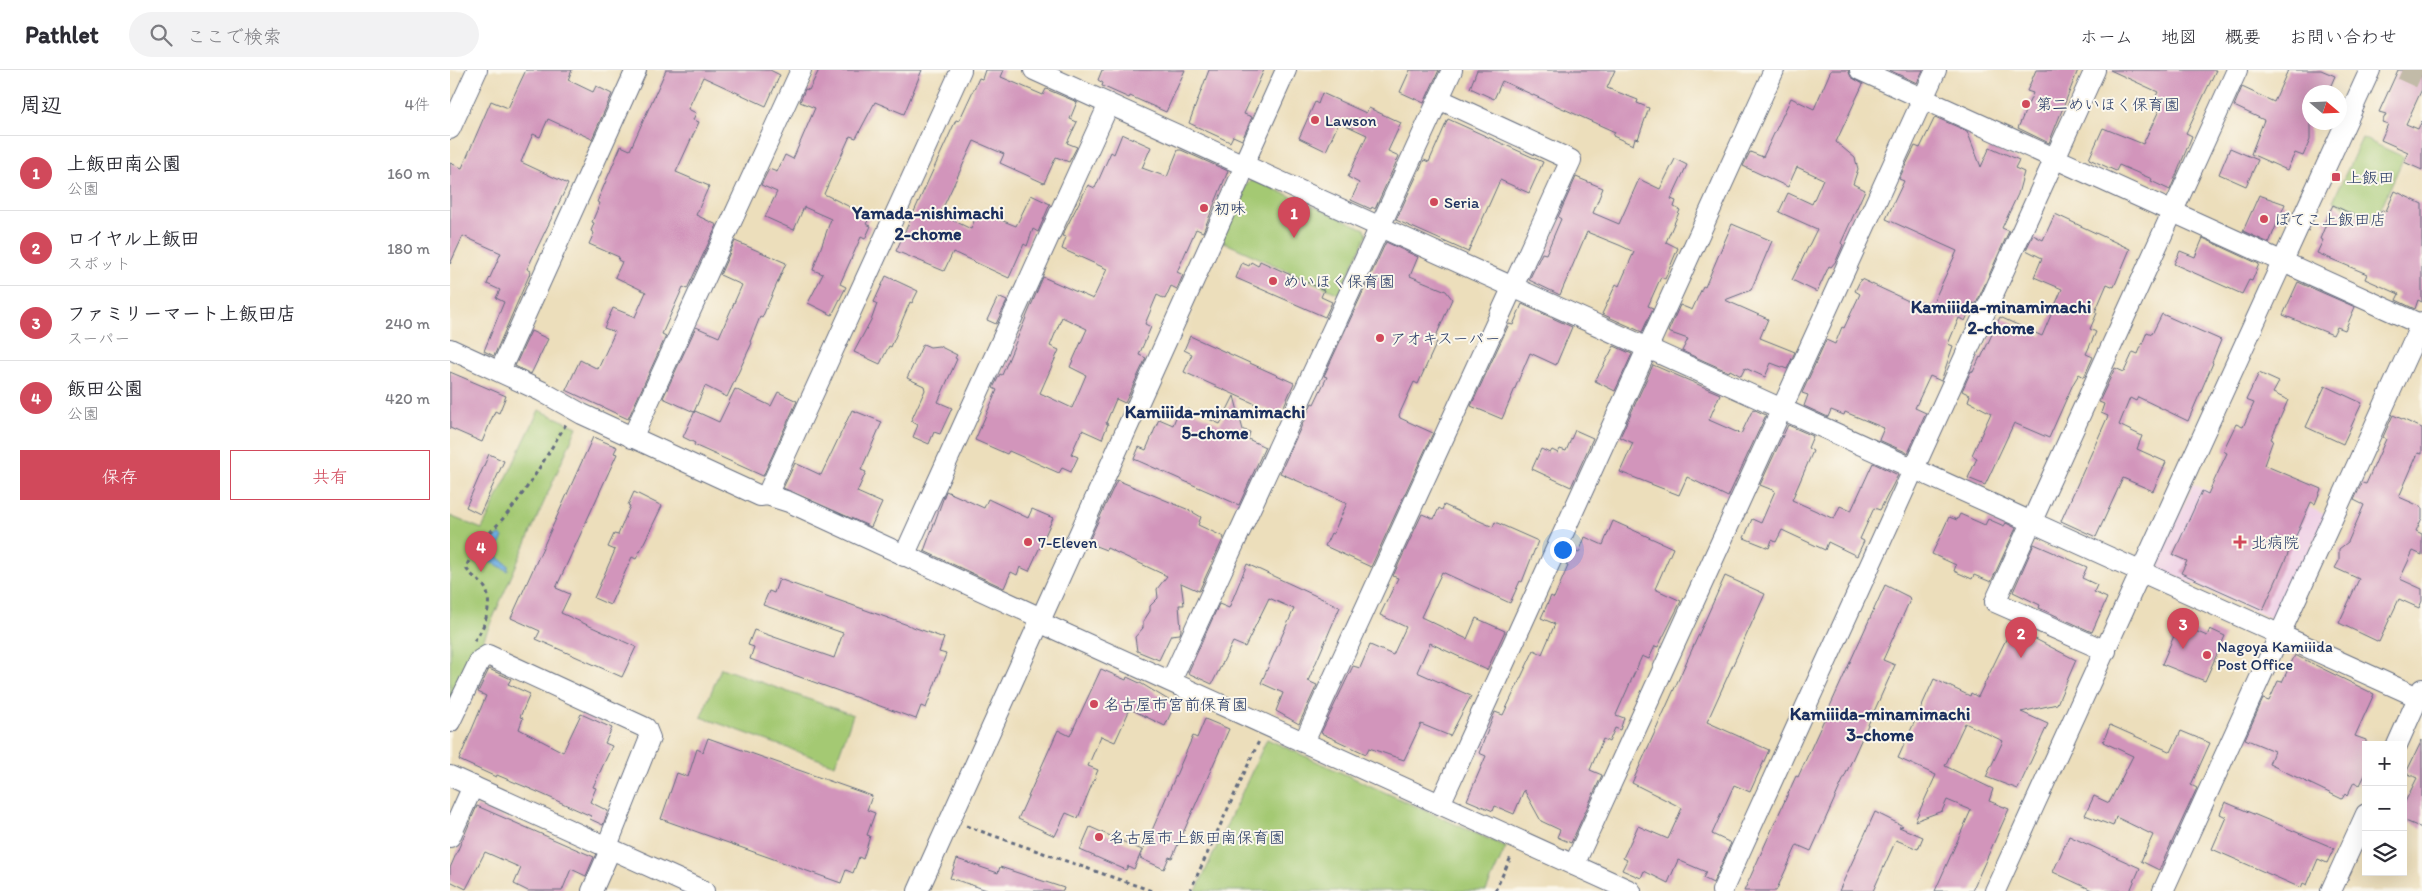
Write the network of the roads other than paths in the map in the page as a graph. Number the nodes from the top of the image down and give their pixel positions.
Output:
1 (477, 70) edge
2 (636, 70) edge
3 (801, 70) edge
4 (961, 70) edge
5 (1034, 70) edge
6 (1286, 70) edge
7 (1452, 70) edge
8 (1774, 70) edge
9 (1860, 70) edge
10 (1936, 70) edge
11 (2095, 70) edge
12 (2237, 70) edge
13 (2370, 70) edge
14 (1923, 98) junction
15 (1439, 99) junction
16 (1109, 104) junction
17 (450, 130) edge
18 (2055, 158) junction
19 (1244, 165) junction
20 (2173, 212) junction
21 (1380, 226) junction
22 (2284, 261) junction
23 (1512, 286) junction
24 (2422, 324) edge
25 (1649, 348) junction
26 (450, 349) edge
27 (500, 372) junction
28 (1782, 409) junction
29 (632, 438) junction
30 (1914, 468) junction
31 (767, 495) junction
32 (2032, 521) junction
33 (904, 556) junction
34 (2142, 571) junction
35 (1040, 620) junction
36 (2280, 634) junction
37 (2106, 651) junction
38 (1171, 681) junction
39 (2421, 695) edge
40 (450, 722) edge
41 (2399, 741) edge
42 (1304, 742) junction
43 (450, 776) edge
44 (473, 786) junction
45 (1440, 804) junction
46 (2362, 823) edge
47 (450, 837) edge
48 (609, 847) junction
49 (1574, 865) junction
50 (592, 891) edge
51 (704, 891) edge
52 (918, 891) edge
53 (1631, 891) edge
54 (1722, 891) edge
55 (1995, 891) edge
56 (2163, 891) edge
57 (2331, 891) edge

1 - 17 street
2 - 27 street
3 - 29 street
4 - 31 street
5 - 16 street
6 - 19 street
7 - 15 street
8 - 25 street
9 - 14 street
10 - 14 street
11 - 18 street
12 - 20 street
13 - 22 street
14 - 18 street
14 - 28 street
15 - 21 street
15 - 23 street
16 - 19 street
16 - 33 street
18 - 20 street
18 - 30 street
19 - 21 street
19 - 35 street
20 - 22 street
20 - 32 street
21 - 23 street
21 - 38 street
22 - 24 street
22 - 34 street
23 - 25 street
23 - 42 street
24 - 36 street
25 - 28 street
25 - 45 street
26 - 27 street
27 - 29 street
28 - 30 street
28 - 49 street
29 - 31 street
30 - 32 street
30 - 54 street
31 - 33 street
32 - 34 street
32 - 37 street
33 - 35 street
34 - 36 street
34 - 37 street
35 - 38 street
35 - 52 street
36 - 39 street
36 - 56 street
37 - 55 street
38 - 42 street
39 - 41 street
40 - 48 street
42 - 45 street
43 - 44 street
44 - 47 street
44 - 48 street
45 - 49 street
46 - 57 street
48 - 50 street
48 - 51 street
49 - 53 street

